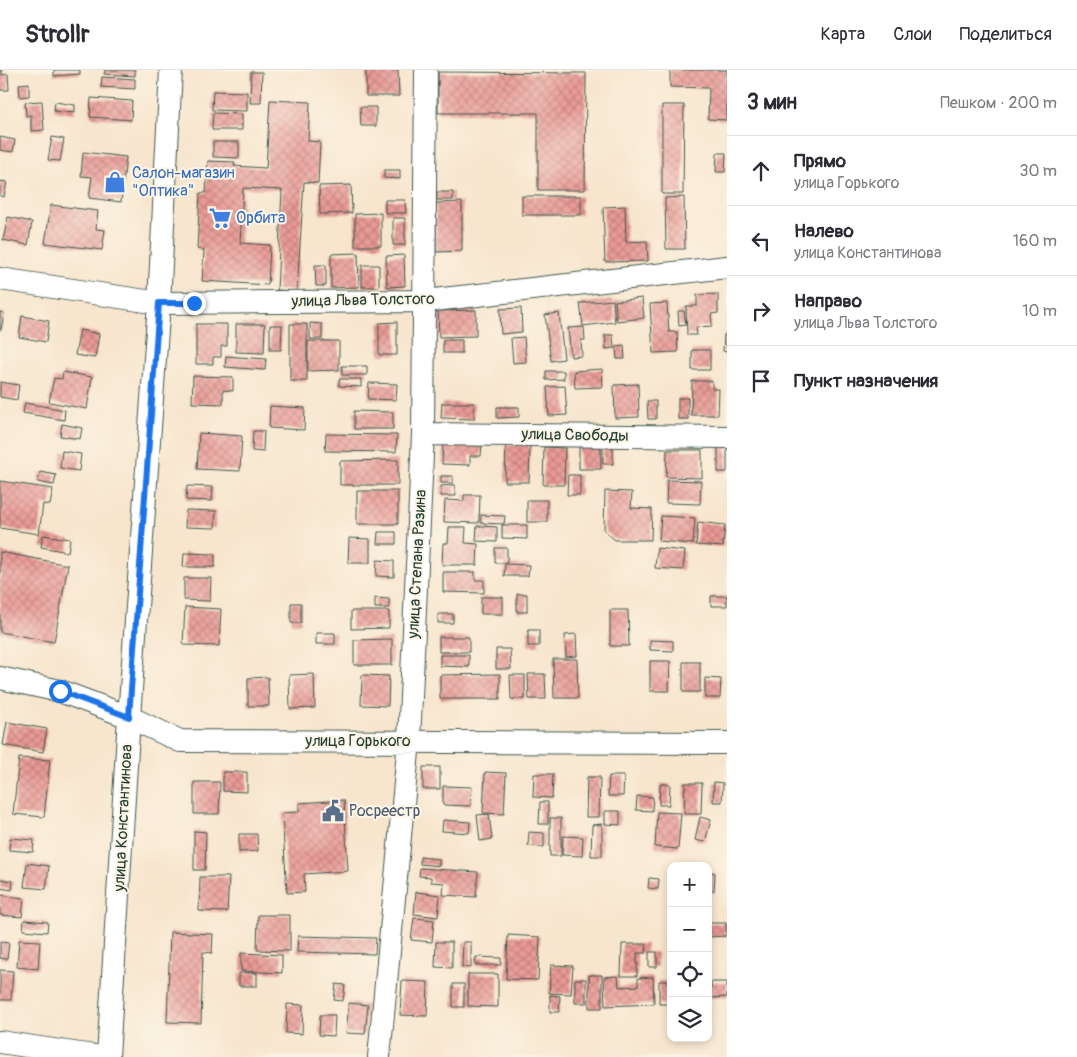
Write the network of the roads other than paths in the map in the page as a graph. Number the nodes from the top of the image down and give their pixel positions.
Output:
1 (171, 70) edge
2 (426, 70) edge
3 (727, 267) edge
4 (0, 278) edge
5 (425, 301) junction
6 (159, 303) junction
7 (423, 434) junction
8 (727, 437) edge
9 (0, 678) edge
10 (129, 717) junction
11 (409, 741) junction
12 (727, 743) edge
13 (0, 1042) edge
14 (100, 1057) edge
15 (108, 1057) edge
16 (379, 1057) edge

1 - 6 street, улица Константинова
2 - 5 street, улица Степана Разина
3 - 5 street, улица Льва Толстого
4 - 6 street, улица Льва Толстого
5 - 6 street, улица Льва Толстого
5 - 7 street, улица Степана Разина
6 - 10 street, улица Константинова
7 - 8 street, улица Свободы
7 - 11 street, улица Степана Разина
9 - 10 street, улица Горького
10 - 11 street, улица Горького
10 - 15 street, улица Константинова
11 - 12 street, улица Горького
11 - 16 street, улица Степана Разина
13 - 14 street

